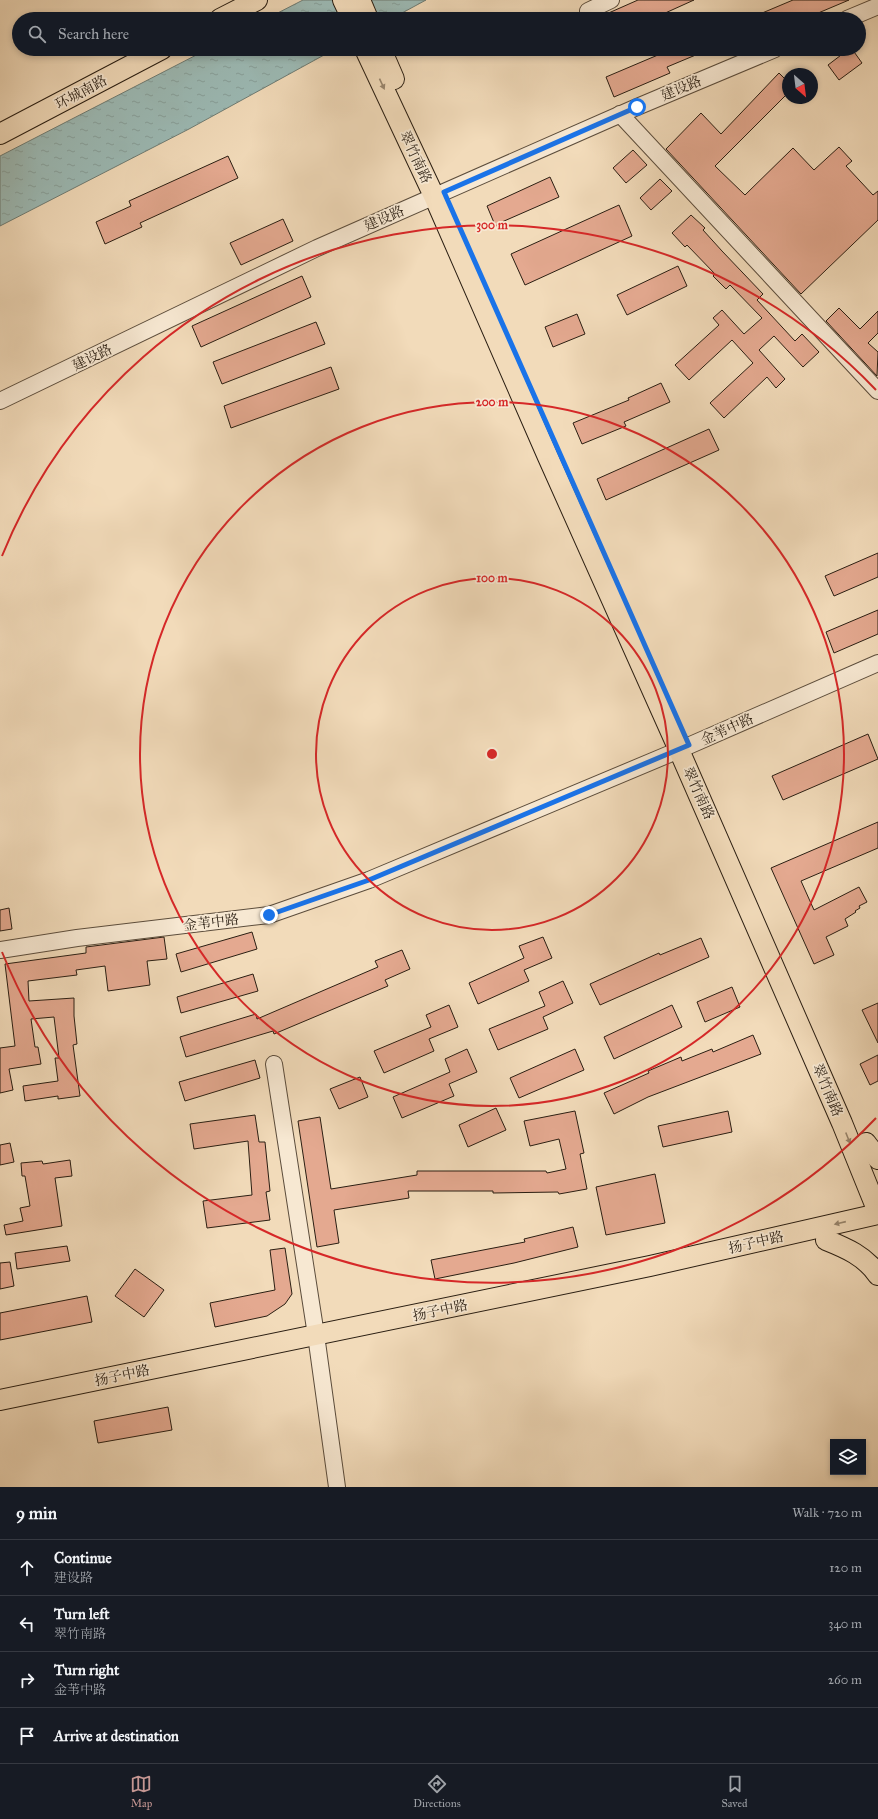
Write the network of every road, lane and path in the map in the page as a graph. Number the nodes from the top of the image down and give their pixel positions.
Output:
1 (257, 0) edge
2 (343, 0) edge
3 (360, 0) edge
4 (611, 0) edge
5 (878, 6) edge
6 (588, 11) dead end
7 (234, 12) edge
8 (349, 12) edge
9 (365, 12) edge
10 (864, 12) edge
11 (149, 56) edge
12 (369, 56) edge
13 (384, 56) edge
14 (758, 56) edge
15 (620, 114) junction
16 (0, 134) edge
17 (439, 194) junction
18 (878, 391) edge
19 (0, 401) edge
20 (877, 665) edge
21 (684, 748) junction
22 (0, 950) edge
23 (274, 1064) dead end
24 (872, 1151) edge
25 (878, 1173) edge
26 (878, 1213) edge
27 (878, 1228) edge
28 (826, 1240) junction
29 (878, 1274) edge
30 (317, 1340) junction
31 (0, 1400) edge
32 (0, 1412) edge
33 (337, 1487) edge

1 - 7 main road
2 - 8 main road
3 - 9 main road
4 - 6 street
5 - 10 street
11 - 16 main road, 环城南路
12 -> 17 main road, 翠竹南路
13 - 17 main road, 翠竹南路
14 - 15 street, 建设路
15 - 17 street, 建设路
15 - 18 street
17 - 19 street, 建设路
17 - 21 main road, 翠竹南路
20 - 21 street, 金苇中路
21 - 22 street, 金苇中路
21 - 24 main road, 翠竹南路
21 -> 26 main road, 翠竹南路
23 - 30 street
24 - 25 main road, 翠竹南路
26 -> 30 main road, 扬子中路
27 - 28 main road, 扬子中路
28 - 29 main road
28 - 30 main road, 扬子中路
30 - 31 main road, 扬子中路
30 - 32 main road, 扬子中路
30 - 33 street

